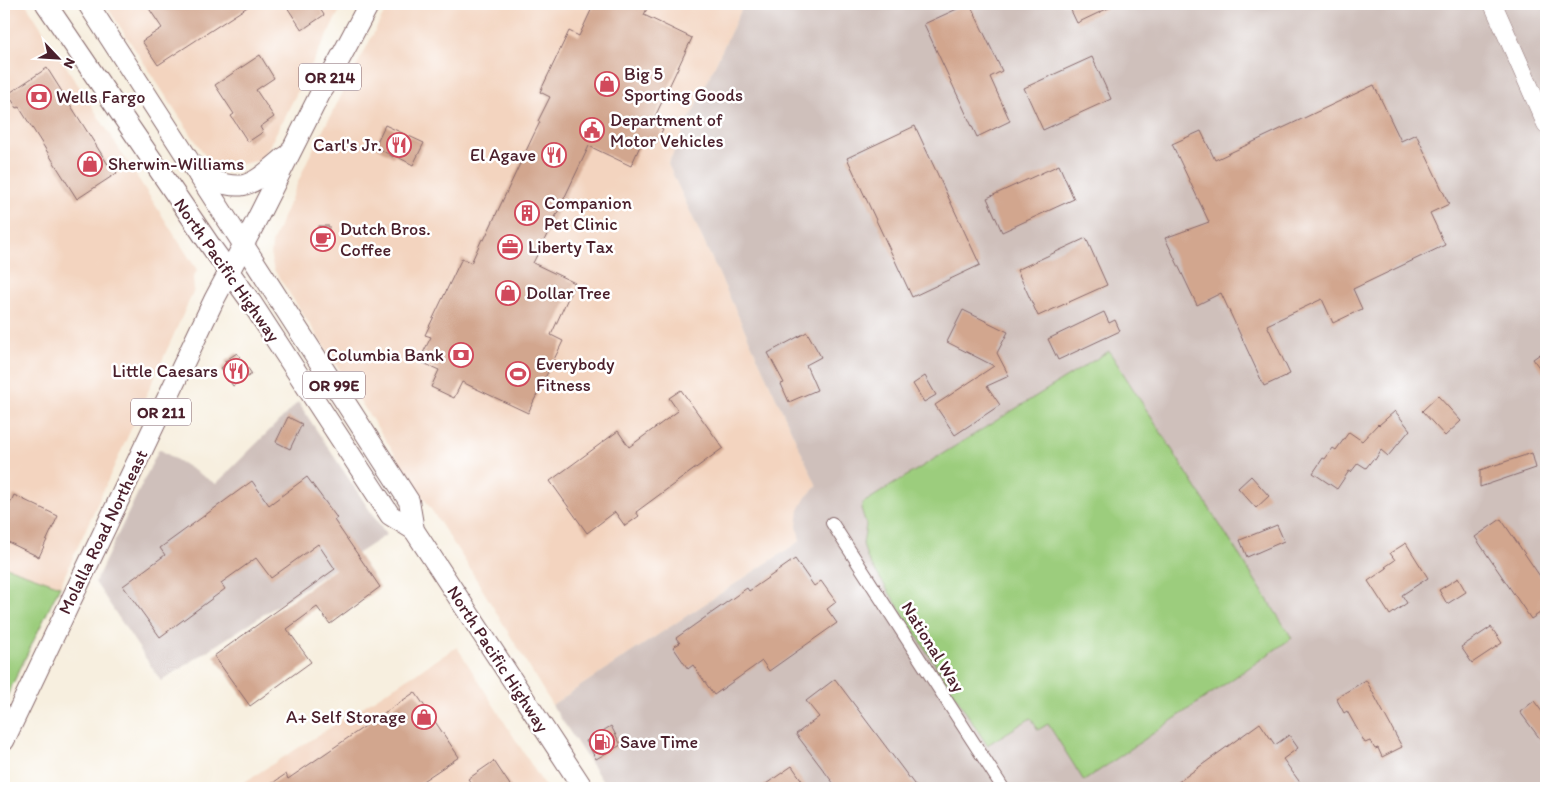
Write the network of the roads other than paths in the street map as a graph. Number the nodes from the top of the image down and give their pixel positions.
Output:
1 (46, 4) edge
2 (88, 4) edge
3 (369, 4) edge
4 (1493, 4) edge
5 (1546, 124) edge
6 (292, 151) junction
7 (199, 176) junction
8 (244, 244) junction
9 (229, 272) junction
10 (372, 443) junction
11 (352, 457) junction
12 (832, 524) dead end
13 (414, 530) junction
14 (4, 741) edge
15 (583, 788) edge
16 (1003, 788) edge

1 - 9 main road, North Pacific Highway / OR 99E
2 - 7 main road, North Pacific Highway / OR 99E
3 - 6 main road, OR 214
4 - 5 street
6 - 7 main road, OR 214
6 - 8 main road, OR 214
7 - 8 main road, North Pacific Highway / OR 99E
8 - 9 main road, Molalla Road Northeast / OR 211
8 - 10 main road, North Pacific Highway / OR 99E
9 - 11 main road, North Pacific Highway / OR 99E
9 - 14 main road, Molalla Road Northeast / OR 211
10 - 11 main road
10 - 13 main road, North Pacific Highway / OR 99E
11 - 13 main road, North Pacific Highway / OR 99E
12 - 16 street, National Way
13 - 15 main road, North Pacific Highway / OR 99E

